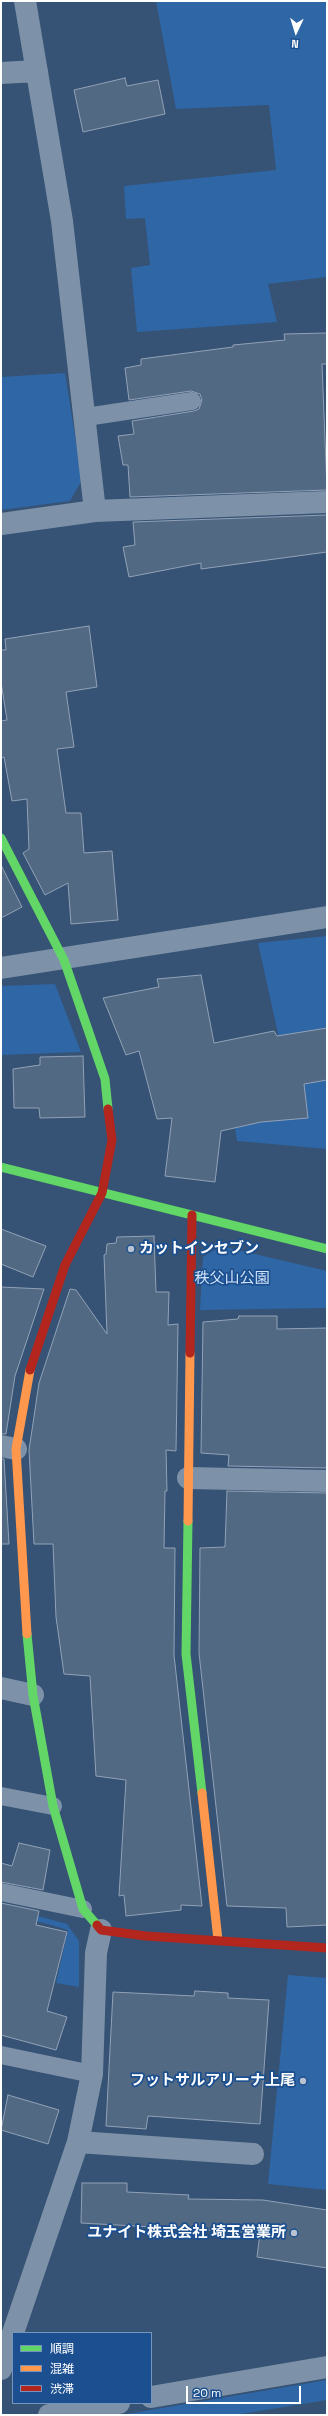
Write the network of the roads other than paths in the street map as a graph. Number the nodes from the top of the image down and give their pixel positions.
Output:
1 (25, 1) edge
2 (37, 71) junction
3 (1, 73) edge
4 (192, 401) dead end
5 (86, 417) junction
6 (327, 502) edge
7 (95, 510) junction
8 (1, 524) edge
9 (1, 838) edge
10 (327, 917) edge
11 (64, 960) junction
12 (1, 968) edge
13 (1, 1168) edge
14 (102, 1193) junction
15 (192, 1215) junction
16 (327, 1249) edge
17 (8, 1447) edge
18 (188, 1478) junction
19 (327, 1481) edge
20 (1, 1688) edge
21 (33, 1695) junction
22 (1, 1796) edge
23 (53, 1806) junction
24 (1, 1892) edge
25 (83, 1908) junction
26 (101, 1930) junction
27 (218, 1940) junction
28 (327, 1948) edge
29 (1, 2055) edge
30 (92, 2074) junction
31 (78, 2142) junction
32 (253, 2154) dead end
33 (13, 2332) edge
34 (12, 2336) edge
35 (327, 2367) edge
36 (1, 2369) edge
37 (152, 2397) edge
38 (112, 2404) edge
39 (49, 2415) edge

1 - 2 street
2 - 3 street
2 - 5 street
4 - 5 lane
5 - 7 street
6 - 7 street
7 - 8 street
9 - 11 street
10 - 11 street
11 - 12 street
11 - 14 street
13 - 14 street
14 - 15 street
14 - 17 street
15 - 16 street
15 - 18 street
17 - 21 street
18 - 19 street
18 - 27 street
20 - 21 street
21 - 23 street
22 - 23 lane
23 - 25 street
24 - 25 lane
25 - 26 street
26 - 27 street
26 - 30 street
27 - 28 street
29 - 30 lane
30 - 31 street
31 - 32 street
31 - 33 street
34 - 36 street
35 - 37 street
38 - 39 street

